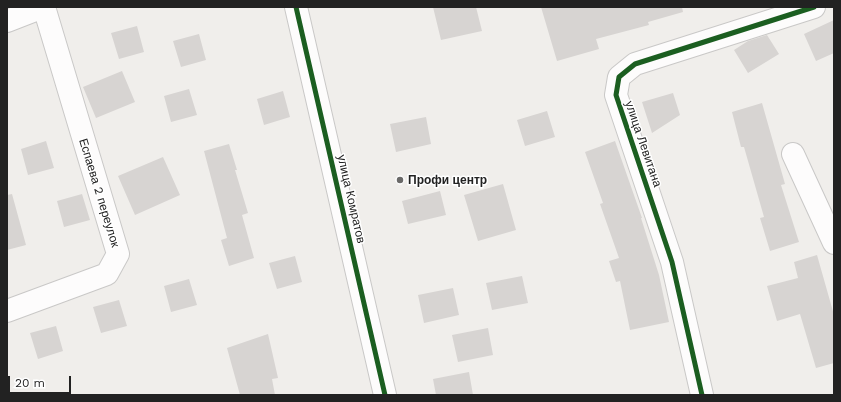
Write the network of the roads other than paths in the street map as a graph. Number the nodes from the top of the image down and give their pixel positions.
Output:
1 (44, 7) edge
2 (296, 7) edge
3 (814, 7) edge
4 (7, 21) edge
5 (793, 154) dead end
6 (834, 243) edge
7 (7, 311) edge
8 (385, 395) edge
9 (702, 395) edge

1 - 4 street
1 - 7 street, Еспаева 2 переулок
2 - 8 street, улица Комратов
3 - 9 street, улица Левитана
5 - 6 street

